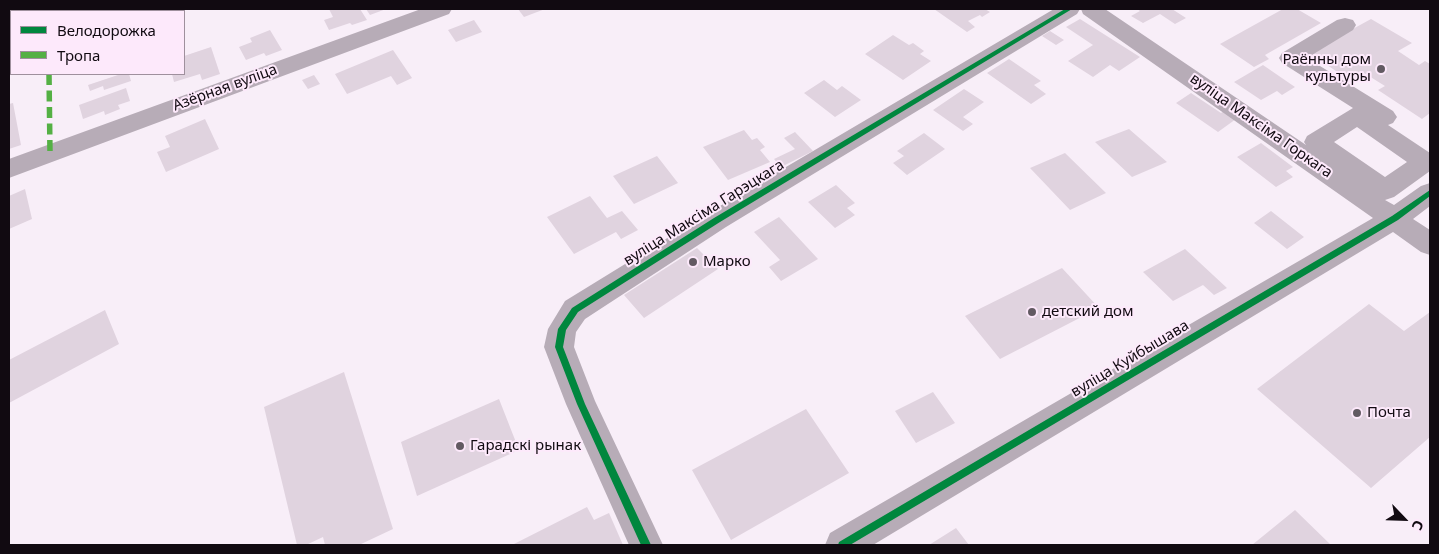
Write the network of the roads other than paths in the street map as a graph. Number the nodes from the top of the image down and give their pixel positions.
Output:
1 (441, 9) edge
2 (1069, 9) edge
3 (1091, 9) edge
4 (1346, 25) dead end
5 (1430, 147) edge
6 (9, 168) edge
7 (1430, 193) edge
8 (1395, 218) junction
9 (1430, 244) edge
10 (646, 545) edge
11 (842, 545) edge

1 - 6 street, Азёрная вуліца
2 - 10 street, вуліца Максіма Гарэцкага
3 - 8 street, вуліца Максіма Горкага
4 - 5 street
7 - 8 street, вуліца Куйбышава
8 - 9 street, вуліца Максіма Горкага
8 - 11 street, вуліца Куйбышава

